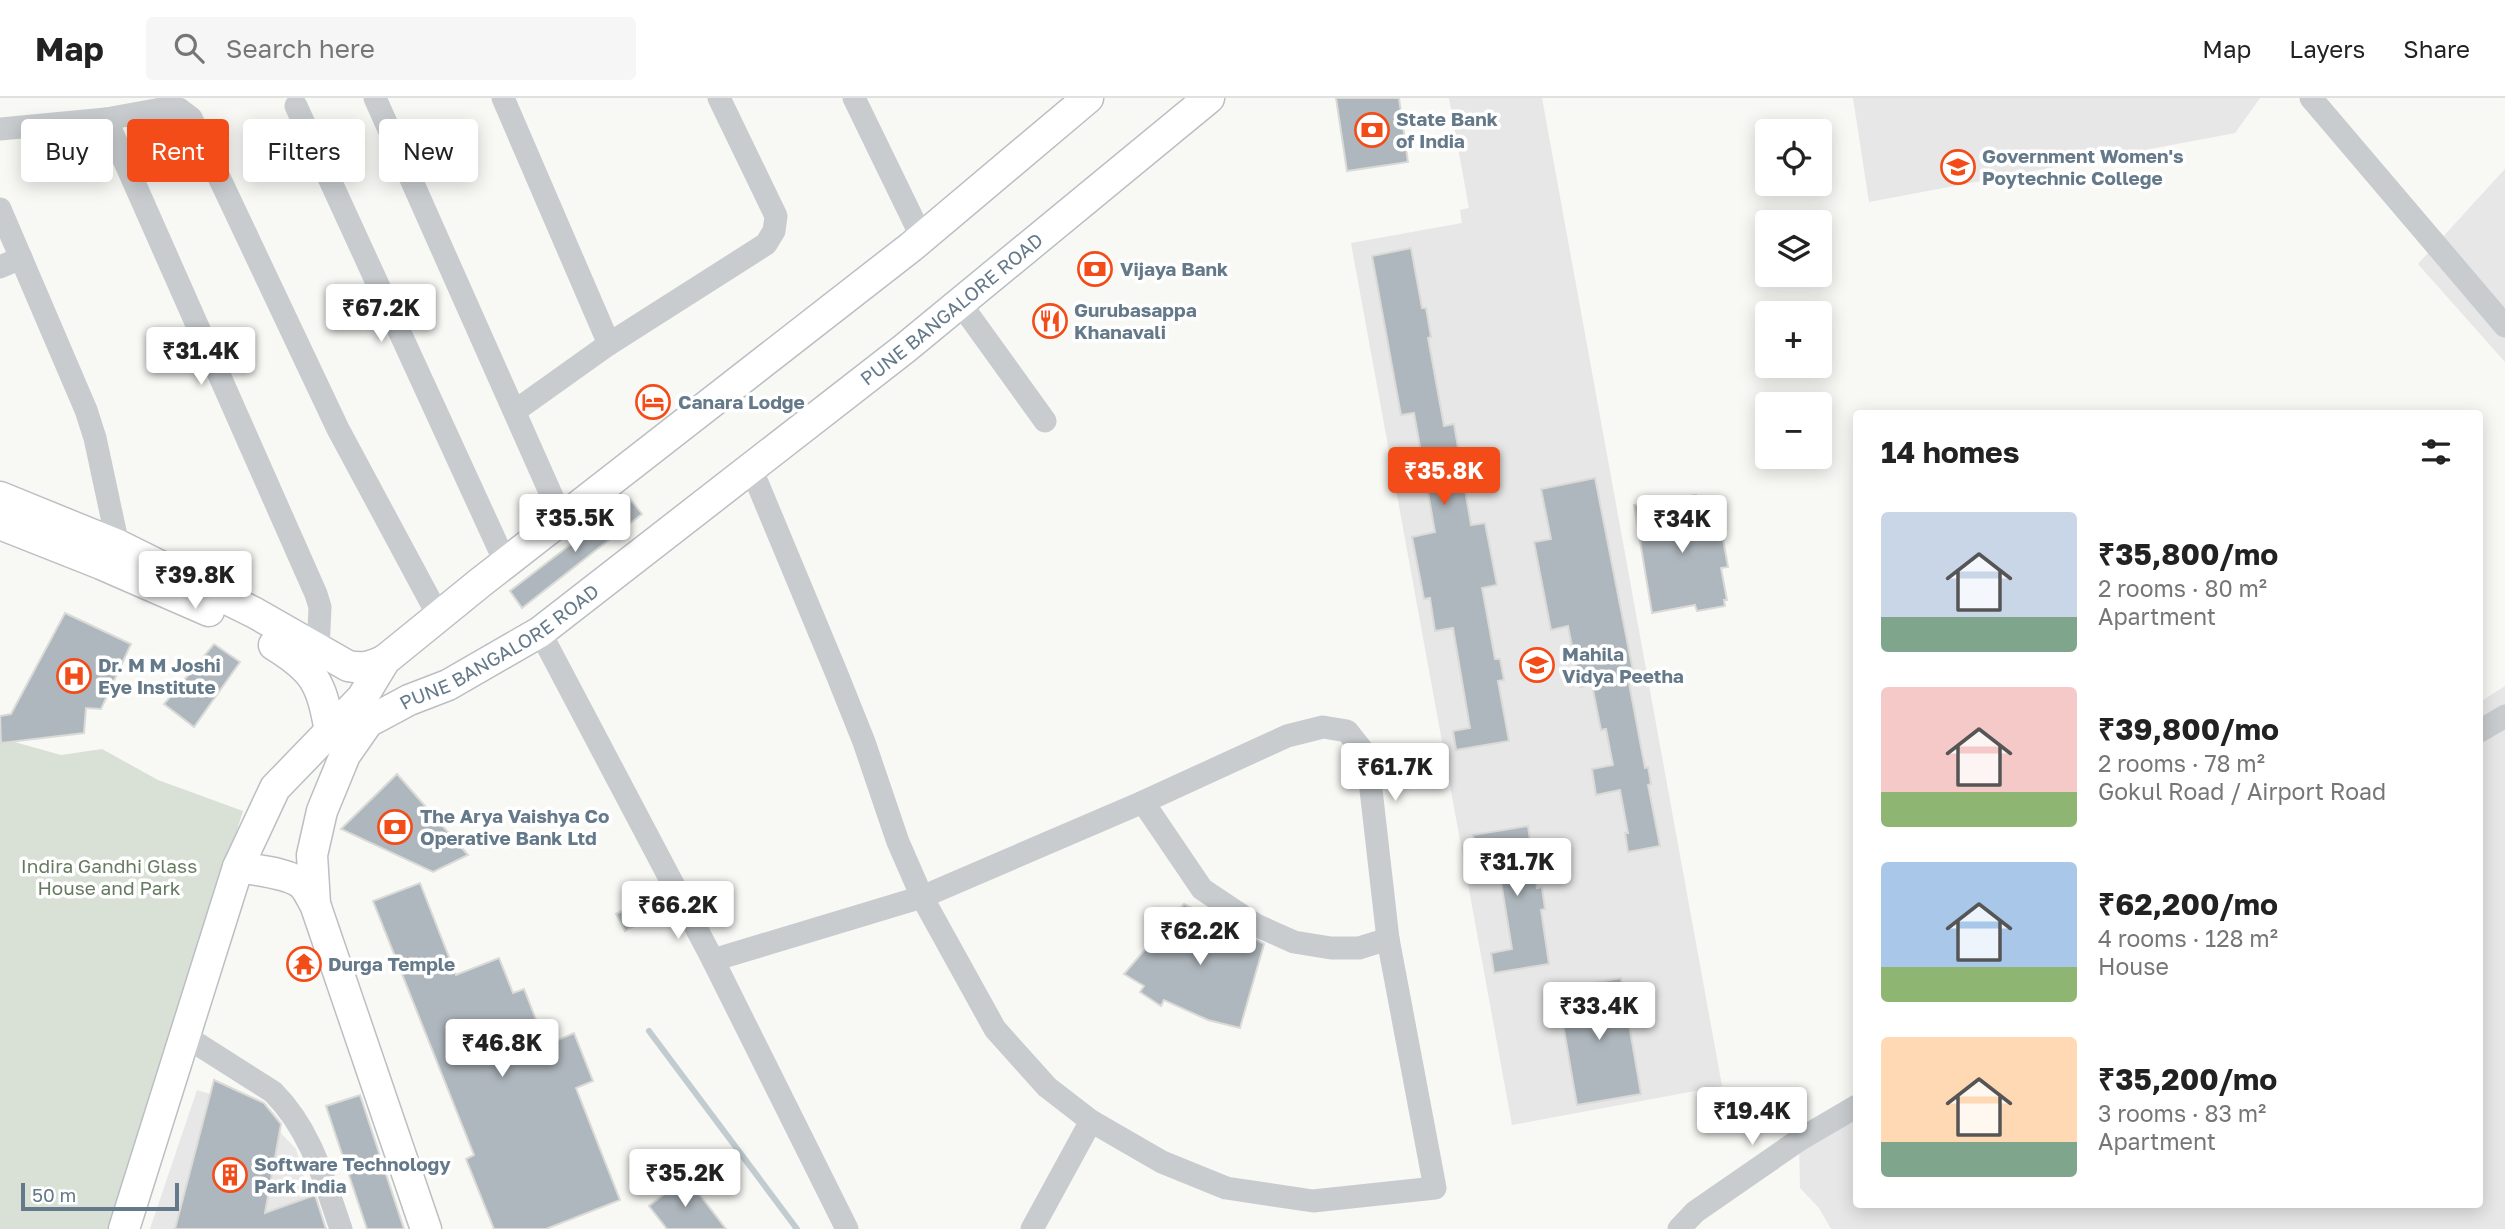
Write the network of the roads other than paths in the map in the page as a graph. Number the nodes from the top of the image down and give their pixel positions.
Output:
1 (375, 98) edge
2 (503, 98) edge
3 (719, 98) edge
4 (854, 98) edge
5 (1088, 98) edge
6 (1209, 98) edge
7 (2311, 98) edge
8 (296, 107) dead end
9 (106, 119) edge
10 (21, 127) edge
11 (0, 129) edge
12 (113, 135) edge
13 (0, 209) edge
14 (922, 238) junction
15 (10, 262) edge
16 (960, 303) junction
17 (2505, 326) edge
18 (609, 344) junction
19 (515, 411) junction
20 (1045, 421) dead end
21 (751, 468) junction
22 (0, 497) edge
23 (562, 519) junction
24 (0, 524) edge
25 (118, 545) junction
26 (506, 564) junction
27 (439, 617) junction
28 (540, 632) junction
29 (300, 647) junction
30 (385, 660) junction
31 (365, 710) junction
32 (2505, 716) edge
33 (2483, 729) edge
34 (330, 731) junction
35 (1143, 802) junction
36 (238, 867) junction
37 (922, 897) junction
38 (315, 904) junction
39 (1388, 939) junction
40 (713, 960) junction
41 (185, 1036) junction
42 (1853, 1108) edge
43 (1091, 1121) junction
44 (124, 1229) edge
45 (341, 1229) edge
46 (426, 1229) edge
47 (847, 1229) edge
48 (1032, 1229) edge
49 (1679, 1229) edge

1 - 19 street
2 - 18 street
3 - 18 street
4 - 14 street
5 - 14 main road, PUNE BANGALORE ROAD
6 - 16 main road, PUNE BANGALORE ROAD
7 - 17 street
8 - 26 street
9 - 27 street
10 - 11 street
12 - 29 street
13 - 15 street
14 - 23 main road, PUNE BANGALORE ROAD
15 - 25 street
16 - 20 street
16 - 21 main road, PUNE BANGALORE ROAD
18 - 19 street
19 - 23 street
21 - 28 main road, PUNE BANGALORE ROAD
21 - 37 street
22 - 25 main road
23 - 26 main road, PUNE BANGALORE ROAD
24 - 29 main road
25 - 29 main road
26 - 27 main road, PUNE BANGALORE ROAD
27 - 30 main road, PUNE BANGALORE ROAD
28 - 31 main road, PUNE BANGALORE ROAD
28 - 40 street
29 - 30 main road
29 - 31 main road
29 - 34 main road
30 - 31 main road, PUNE BANGALORE ROAD
31 - 34 main road, PUNE BANGALORE ROAD
31 - 38 main road, PUNE BANGALORE ROAD
32 - 33 street
34 - 36 main road, PUNE BANGALORE ROAD
35 - 37 street
35 - 39 street
35 - 39 street
36 - 38 main road
36 - 41 main road, PUNE BANGALORE ROAD
37 - 40 street
37 - 43 street
38 - 46 main road, PUNE BANGALORE ROAD
39 - 43 street
40 - 47 street
41 - 44 main road, PUNE BANGALORE ROAD
41 - 45 street
42 - 49 street
43 - 48 street

